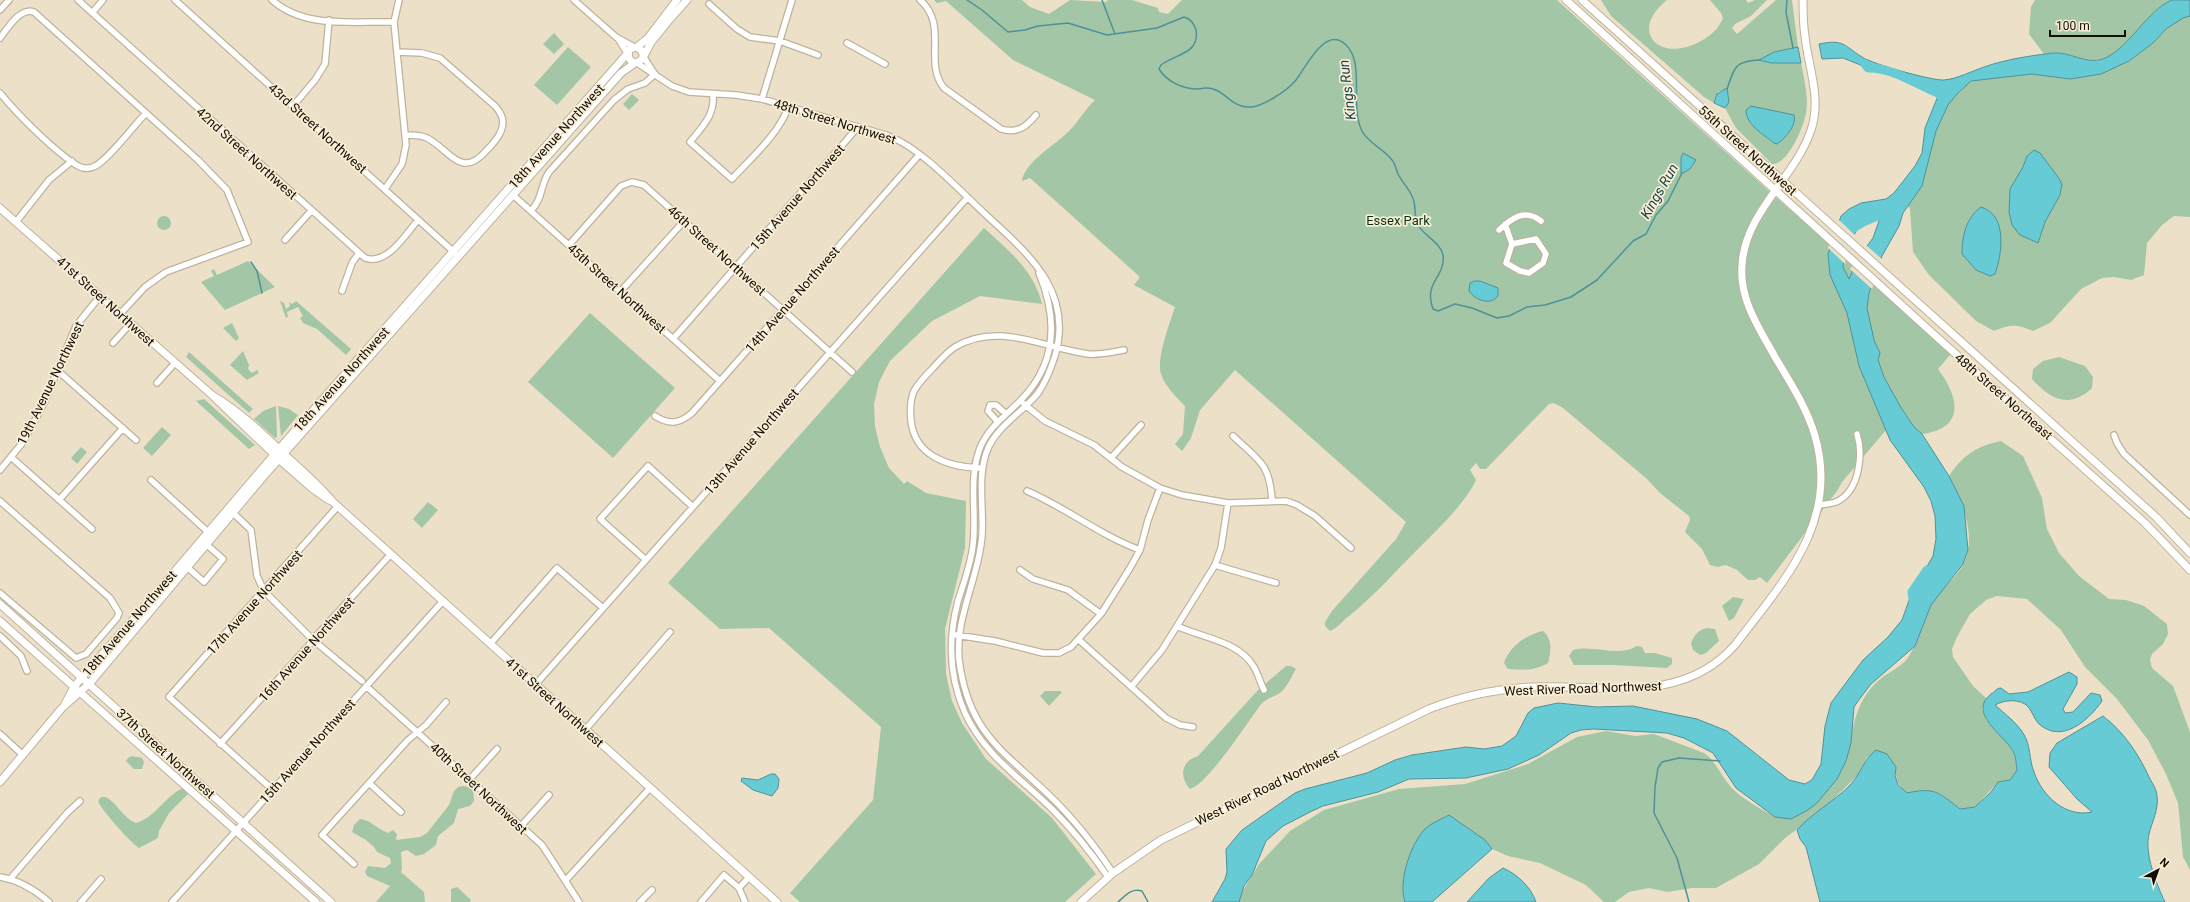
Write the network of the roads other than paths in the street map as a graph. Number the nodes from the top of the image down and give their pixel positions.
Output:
1 (9, 0) edge
2 (78, 0) edge
3 (103, 0) edge
4 (175, 0) edge
5 (399, 0) edge
6 (574, 0) edge
7 (676, 0) edge
8 (687, 0) edge
9 (792, 0) edge
10 (920, 0) edge
11 (1566, 0) edge
12 (1582, 0) edge
13 (1803, 0) edge
14 (276, 1) edge
15 (709, 4) dead end
16 (0, 10) edge
17 (92, 12) junction
18 (329, 20) junction
19 (394, 22) junction
20 (616, 36) junction
21 (0, 38) edge
22 (780, 42) junction
23 (848, 43) dead end
24 (635, 47) junction
25 (397, 52) junction
26 (627, 54) junction
27 (818, 55) dead end
28 (643, 56) junction
29 (636, 63) junction
30 (885, 64) dead end
31 (654, 74) junction
32 (0, 93) edge
33 (713, 94) junction
34 (762, 99) junction
35 (293, 106) junction
36 (788, 107) junction
37 (146, 113) junction
38 (1036, 115) dead end
39 (858, 127) junction
40 (406, 135) junction
41 (919, 155) junction
42 (72, 161) junction
43 (524, 170) junction
44 (1781, 181) junction
45 (385, 189) junction
46 (1775, 190) junction
47 (514, 196) junction
48 (967, 198) junction
49 (0, 208) edge
50 (311, 211) junction
51 (531, 211) junction
52 (418, 220) junction
53 (685, 220) junction
54 (16, 222) junction
55 (1541, 222) dead end
56 (1505, 224) junction
57 (1815, 226) joint
58 (1499, 230) dead end
59 (285, 240) dead end
60 (1512, 244) junction
61 (569, 245) junction
62 (453, 250) junction
63 (359, 253) junction
64 (460, 257) junction
65 (1034, 262) junction
66 (736, 267) junction
67 (342, 292) dead end
68 (620, 292) junction
69 (100, 296) junction
70 (1914, 301) joint
71 (783, 309) junction
72 (120, 314) junction
73 (131, 323) junction
74 (673, 339) junction
75 (113, 343) dead end
76 (1050, 346) junction
77 (1057, 348) junction
78 (1124, 350) dead end
79 (830, 352) junction
80 (176, 363) junction
81 (58, 370) junction
82 (852, 372) dead end
83 (720, 381) junction
84 (157, 384) dead end
85 (1021, 401) junction
86 (1026, 406) junction
87 (1006, 414) junction
88 (655, 416) dead end
89 (998, 422) junction
90 (1141, 424) dead end
91 (123, 428) junction
92 (1857, 434) dead end
93 (2114, 435) dead end
94 (1233, 436) dead end
95 (136, 440) dead end
96 (280, 454) junction
97 (11, 458) junction
98 (1111, 458) junction
99 (975, 468) junction
100 (982, 468) junction
101 (0, 470) edge
102 (151, 480) dead end
103 (1160, 488) junction
104 (1027, 491) dead end
105 (60, 500) junction
106 (0, 501) edge
107 (1272, 501) junction
108 (1228, 502) junction
109 (336, 504) junction
110 (1819, 505) junction
111 (693, 507) junction
112 (231, 510) junction
113 (2190, 515) edge
114 (92, 529) dead end
115 (208, 532) junction
116 (206, 544) junction
117 (1350, 548) dead end
118 (1140, 550) junction
119 (2190, 552) edge
120 (391, 554) junction
121 (646, 560) junction
122 (1215, 564) junction
123 (187, 567) junction
124 (1020, 570) dead end
125 (2190, 570) edge
126 (1276, 583) dead end
127 (264, 591) junction
128 (0, 593) edge
129 (442, 601) junction
130 (0, 604) edge
131 (603, 608) junction
132 (1101, 614) junction
133 (0, 621) edge
134 (1176, 626) junction
135 (670, 632) dead end
136 (952, 634) junction
137 (959, 635) junction
138 (0, 636) edge
139 (312, 639) junction
140 (1079, 640) junction
141 (490, 644) junction
142 (27, 671) dead end
143 (82, 677) junction
144 (362, 681) dead end
145 (90, 683) junction
146 (535, 685) junction
147 (366, 686) junction
148 (74, 687) junction
149 (1131, 687) junction
150 (1264, 690) dead end
151 (81, 693) junction
152 (446, 702) dead end
153 (62, 708) junction
154 (1193, 727) dead end
155 (585, 730) junction
156 (417, 731) junction
157 (0, 734) edge
158 (220, 744) junction
159 (497, 749) dead end
160 (23, 755) junction
161 (470, 779) junction
162 (0, 782) edge
163 (369, 783) junction
164 (650, 788) junction
165 (273, 790) junction
166 (549, 795) dead end
167 (80, 801) dead end
168 (401, 812) dead end
169 (242, 823) junction
170 (521, 826) junction
171 (235, 831) junction
172 (354, 864) dead end
173 (1110, 875) junction
174 (0, 877) edge
175 (749, 877) junction
176 (10, 879) junction
177 (101, 879) dead end
178 (566, 880) junction
179 (739, 888) junction
180 (652, 890) dead end
181 (49, 902) edge
182 (81, 902) edge
183 (172, 902) edge
184 (316, 902) edge
185 (331, 902) edge
186 (579, 902) edge
187 (640, 902) edge
188 (701, 902) edge
189 (745, 902) edge
190 (777, 902) edge
191 (1081, 902) edge

1 - 16 street
2 - 17 street, 42nd Street Northwest
3 - 17 street
4 - 35 street, 43rd Street Northwest
5 - 19 street
6 - 20 street
7 - 24 main road, 18th Avenue Northwest
8 - 28 main road, 18th Avenue Northwest
9 - 22 street
10 - 38 street
11 - 46 main road, 55th Street Northwest
12 - 44 main road, 55th Street Northwest
13 - 44 main road, West River Road Northwest
14 - 18 street
15 - 22 street
17 - 50 street, 42nd Street Northwest
18 - 19 street
18 - 35 street
19 - 25 street
20 - 24 street
20 - 26 street
21 - 37 street
22 - 27 street
22 - 34 street
23 - 30 street
24 - 26 main road, 18th Avenue Northwest
24 - 28 main road
25 - 40 street
25 - 40 street
26 - 29 main road
26 - 43 main road, 18th Avenue Northwest
28 - 29 main road, 18th Avenue Northwest
28 - 31 street, 48th Street Northwest
29 - 31 street, 48th Street Northwest
29 - 47 main road, 18th Avenue Northwest
31 - 33 street, 48th Street Northwest
31 - 51 street
32 - 42 street
33 - 34 street, 48th Street Northwest
33 - 36 street
34 - 36 street, 48th Street Northwest
35 - 45 street, 43rd Street Northwest
36 - 39 street, 48th Street Northwest
37 - 42 street
37 - 72 street
39 - 41 street, 48th Street Northwest
39 - 66 street, 15th Avenue Northwest
40 - 45 street
41 - 48 street, 48th Street Northwest
41 - 71 street, 14th Avenue Northwest
42 - 54 street
43 - 47 main road
43 - 62 main road, 18th Avenue Northwest
44 - 46 main road, West River Road Northwest
44 - 70 main road, 55th Street Northwest
45 - 52 street, 43rd Street Northwest
46 - 57 main road, 55th Street Northwest
46 - 110 main road, West River Road Northwest
47 - 51 street, 45th Street Northwest
47 - 64 main road, 18th Avenue Northwest
48 - 65 street, 48th Street Northwest
48 - 79 street, 13th Avenue Northwest
49 - 54 main road, 41st Street Northwest
50 - 59 street
50 - 63 street, 42nd Street Northwest
51 - 61 street, 45th Street Northwest
52 - 62 street, 43rd Street Northwest
52 - 63 street, 42nd Street Northwest
53 - 61 street, 46th Street Northwest
53 - 66 street, 46th Street Northwest
53 - 68 street
54 - 69 main road, 41st Street Northwest
55 - 56 street
56 - 58 street
56 - 60 street
57 - 125 main road, 48th Street Northeast
60 - 60 street
61 - 68 street, 45th Street Northwest
62 - 64 street, 43rd Street Northwest
62 - 96 main road, 18th Avenue Northwest
63 - 67 street
64 - 96 main road, 18th Avenue Northwest
65 - 76 street
65 - 77 street
66 - 71 street, 46th Street Northwest
66 - 74 street, 15th Avenue Northwest
68 - 74 street, 45th Street Northwest
69 - 72 main road, 41st Street Northwest
69 - 81 street, 19th Avenue Northwest
70 - 119 main road, 48th Street Northeast
71 - 79 street, 46th Street Northwest
71 - 83 street, 14th Avenue Northwest
72 - 73 main road, 41st Street Northwest
73 - 75 street
73 - 80 main road, 41st Street Northwest
74 - 83 street, 45th Street Northwest
76 - 77 street
76 - 85 street
76 - 99 street
77 - 78 street
77 - 86 street
79 - 82 street, 46th Street Northwest
79 - 111 street, 13th Avenue Northwest
80 - 84 street
80 - 96 main road, 41st Street Northwest
81 - 91 street
81 - 97 street, 19th Avenue Northwest
83 - 88 street, 14th Avenue Northwest
85 - 86 street
85 - 87 street
86 - 98 street
86 - 100 street
87 - 89 street
87 - 89 street
89 - 99 street
90 - 98 street
91 - 95 street
91 - 105 street
92 - 110 street
93 - 113 street
94 - 107 street
96 - 109 main road, 41st Street Northwest
96 - 112 main road, 18th Avenue Northwest
97 - 101 street, 19th Avenue Northwest
97 - 105 street
98 - 103 street
99 - 100 street
99 - 136 street
100 - 137 street
102 - 115 street
103 - 108 street
103 - 118 street
104 - 118 street
105 - 114 street
106 - 128 street, 18th Avenue Northwest
107 - 108 street
107 - 117 street
108 - 122 street
109 - 120 main road, 41st Street Northwest
109 - 127 street, 17th Avenue Northwest
110 - 173 main road, West River Road Northwest
111 - 121 street, 13th Avenue Northwest
111 - 121 street
112 - 115 main road, 18th Avenue Northwest
112 - 116 main road, 18th Avenue Northwest
112 - 127 street
115 - 143 main road, 18th Avenue Northwest
116 - 123 main road, 18th Avenue Northwest
116 - 123 street
118 - 132 street
120 - 129 main road, 41st Street Northwest
120 - 139 street, 16th Avenue Northwest
121 - 131 street, 13th Avenue Northwest
122 - 126 street
122 - 134 street
123 - 145 main road, 18th Avenue Northwest
124 - 132 street
127 - 139 street
127 - 158 street, 17th Avenue Northwest
129 - 141 main road, 41st Street Northwest
129 - 147 street, 15th Avenue Northwest
130 - 143 main road, 37th Street Northwest
131 - 141 street
131 - 146 street, 13th Avenue Northwest
132 - 140 street
133 - 148 main road, 37th Street Northwest
134 - 149 street
134 - 150 street
135 - 155 street
136 - 137 street
136 - 173 street
137 - 140 street
137 - 173 street
138 - 142 street
139 - 144 street
139 - 158 street, 16th Avenue Northwest
140 - 149 street
141 - 146 main road, 41st Street Northwest
143 - 145 main road, 37th Street Northwest
143 - 148 main road, 18th Avenue Northwest
145 - 151 main road, 18th Avenue Northwest
145 - 169 main road, 37th Street Northwest
146 - 155 main road, 41st Street Northwest
147 - 156 street, 40th Street Northwest
147 - 165 street, 15th Avenue Northwest
148 - 151 main road, 37th Street Northwest
148 - 153 main road, 18th Avenue Northwest
149 - 154 street
151 - 153 main road, 18th Avenue Northwest
151 - 171 main road, 37th Street Northwest
152 - 156 street
153 - 160 main road, 18th Avenue Northwest
155 - 164 main road, 41st Street Northwest
156 - 161 street, 40th Street Northwest
156 - 163 street
157 - 160 street
158 - 165 street
159 - 161 street
160 - 162 main road, 18th Avenue Northwest
161 - 170 street, 40th Street Northwest
163 - 168 street
163 - 172 street
164 - 175 main road, 41st Street Northwest
164 - 178 street
165 - 169 street, 15th Avenue Northwest
166 - 170 street
167 - 176 street
169 - 171 street, 15th Avenue Northwest
169 - 185 main road, 37th Street Northwest
170 - 178 street, 40th Street Northwest
171 - 183 street, 15th Avenue Northwest
171 - 184 main road, 37th Street Northwest
173 - 191 main road, West River Road Northwest
174 - 176 street
175 - 179 street
175 - 190 main road, 41st Street Northwest
176 - 181 street
177 - 182 street
178 - 186 street, 40th Street Northwest
179 - 188 street
179 - 189 street
180 - 187 street

